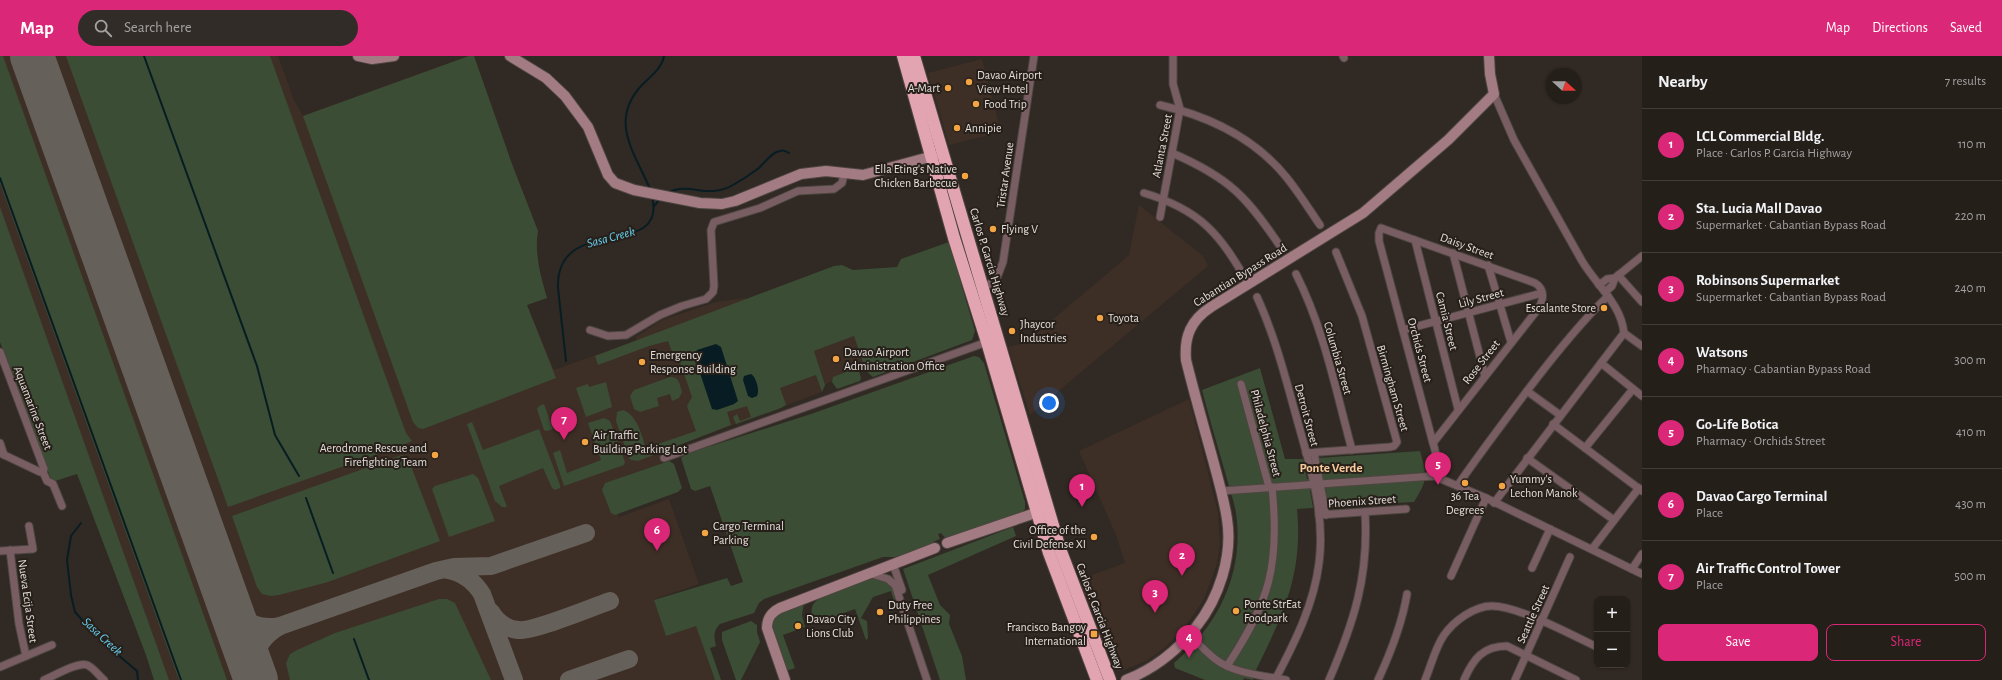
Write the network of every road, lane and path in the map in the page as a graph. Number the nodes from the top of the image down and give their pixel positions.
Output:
1 (358, 56) edge
2 (394, 56) edge
3 (510, 56) edge
4 (903, 56) edge
5 (914, 56) edge
6 (1034, 56) edge
7 (1489, 56) edge
8 (1171, 59) edge
9 (1494, 94) junction
10 (1160, 105) dead end
11 (1180, 110) junction
12 (926, 113) junction
13 (1172, 153) junction
14 (933, 156) junction
15 (844, 174) junction
16 (1144, 193) dead end
17 (1163, 199) junction
18 (1160, 217) dead end
19 (1320, 225) dead end
20 (1380, 230) joint
21 (966, 234) junction
22 (954, 238) junction
23 (1415, 240) junction
24 (1282, 249) dead end
25 (1336, 252) dead end
26 (1452, 253) junction
27 (1642, 256) edge
28 (1488, 265) junction
29 (1296, 274) dead end
30 (1616, 277) junction
31 (1249, 285) junction
32 (1599, 285) junction
33 (983, 288) junction
34 (1542, 293) junction
35 (1606, 294) junction
36 (1257, 297) dead end
37 (1642, 302) edge
38 (1499, 304) junction
39 (1468, 313) junction
40 (1436, 321) junction
41 (994, 326) junction
42 (590, 330) dead end
43 (1403, 330) junction
44 (1624, 333) junction
45 (987, 342) junction
46 (1511, 342) junction
47 (1001, 345) junction
48 (1642, 346) edge
49 (0, 352) edge
50 (1601, 363) junction
51 (1485, 376) junction
52 (1241, 384) dead end
53 (1633, 389) junction
54 (1527, 391) junction
55 (1642, 396) edge
56 (1458, 409) junction
57 (1560, 415) junction
58 (1554, 424) junction
59 (0, 443) edge
60 (1433, 443) junction
61 (1585, 448) junction
62 (1352, 450) junction
63 (1314, 453) junction
64 (2, 454) edge
65 (1306, 454) junction
66 (664, 458) dead end
67 (1528, 458) junction
68 (43, 472) junction
69 (1431, 476) junction
70 (1317, 483) junction
71 (1458, 486) junction
72 (1271, 487) junction
73 (1640, 490) edge
74 (1221, 491) junction
75 (1486, 498) junction
76 (1494, 502) junction
77 (62, 506) dead end
78 (1406, 509) dead end
79 (1042, 511) junction
80 (1365, 512) junction
81 (1322, 515) junction
82 (1614, 520) junction
83 (29, 526) dead end
84 (1550, 529) junction
85 (947, 543) dead end
86 (935, 548) dead end
87 (1592, 549) junction
88 (10, 550) junction
89 (0, 551) edge
90 (1642, 554) edge
91 (1570, 557) dead end
92 (893, 564) junction
93 (1532, 568) dead end
94 (1632, 569) junction
95 (872, 574) junction
96 (1642, 574) edge
97 (1451, 576) dead end
98 (1407, 594) dead end
99 (1541, 622) junction
100 (1189, 636) junction
101 (52, 645) dead end
102 (1594, 646) edge
103 (26, 656) junction
104 (1526, 656) junction
105 (1227, 666) junction
106 (0, 667) edge
107 (1276, 678) junction
108 (47, 679) edge
109 (104, 680) edge
110 (785, 680) edge
111 (927, 680) edge
112 (932, 680) edge
113 (1096, 680) edge
114 (1110, 680) edge
115 (1126, 680) edge
116 (1286, 680) edge
117 (1329, 680) edge
118 (1378, 680) edge
119 (1425, 680) edge
120 (1464, 680) edge
121 (1515, 680) edge
122 (1576, 680) edge

1 - 2 main road
3 - 15 main road
4 - 12 highway, Carlos P. Garcia Highway
5 - 12 highway, Carlos P. Garcia Highway
6 - 33 street, Tristar Avenue
7 - 9 main road
8 - 11 street, Atlanta Street
9 - 31 main road, Cabantian Bypass Road
9 - 32 street
10 - 11 street
11 - 13 street, Atlanta Street
11 - 19 street
12 - 14 highway, Carlos P. Garcia Highway
12 - 21 highway, Carlos P. Garcia Highway
13 - 17 street, Atlanta Street
13 - 24 street
14 - 15 main road
14 - 22 highway, Carlos P. Garcia Highway
15 - 42 street
16 - 17 street
17 - 18 street, Atlanta Street
17 - 31 street
20 - 23 street, Daisy Street
20 - 43 street, Orchids Street
21 - 22 highway
21 - 33 highway, Carlos P. Garcia Highway
22 - 45 highway, Carlos P. Garcia Highway
23 - 26 street, Daisy Street
23 - 40 street, Camia Street
25 - 62 street, Birmingham Street
26 - 28 street, Daisy Street
26 - 39 street
27 - 30 street
28 - 34 street, Daisy Street
28 - 38 street
29 - 62 street, Columbia Street
30 - 32 street
30 - 35 street
30 - 37 street
31 - 74 main road, Cabantian Bypass Road
32 - 35 street
33 - 41 highway, Carlos P. Garcia Highway
34 - 38 street, Lily Street
34 - 46 street, Rose Street
35 - 44 street
35 - 54 street
36 - 65 street, Detroit Street
38 - 39 street, Lily Street
38 - 46 street
39 - 40 street, Lily Street
39 - 51 street
40 - 43 street, Lily Street
40 - 56 street, Camia Street
41 - 45 highway
41 - 47 highway, Carlos P. Garcia Highway
43 - 60 street, Orchids Street
44 - 48 street
44 - 50 street
45 - 47 highway
45 - 66 street
45 - 79 highway, Carlos P. Garcia Highway
46 - 51 street, Rose Street
47 - 79 highway, Carlos P. Garcia Highway
49 - 68 street, Aquamarine Street
50 - 53 street
50 - 57 street
51 - 56 street, Rose Street
52 - 72 street, Philadelphia Street
53 - 55 street
53 - 61 street
54 - 57 street
54 - 71 street
56 - 60 street, Rose Street
57 - 58 street
58 - 61 street
58 - 67 street
59 - 64 street
60 - 69 street, Orchids Street
61 - 73 street
62 - 63 street, Birmingham Street
63 - 65 street, Birmingham Street
63 - 70 street, Detroit Street
64 - 68 street
65 - 70 street, Detroit Street
67 - 76 street
67 - 82 street
68 - 77 street
69 - 70 street
69 - 71 street
70 - 72 street
70 - 81 street, Detroit Street
71 - 75 street
72 - 74 street
72 - 105 street, Philadelphia Street
73 - 82 street
74 - 100 main road, Cabantian Bypass Road
75 - 76 street
75 - 97 street
76 - 84 street
78 - 80 street, Phoenix Street
79 - 85 main road
79 - 113 highway, Carlos P. Garcia Highway
79 - 114 highway, Carlos P. Garcia Highway
80 - 81 street, Phoenix Street
80 - 117 street
81 - 107 street, Detroit Street
82 - 87 street
83 - 88 street
84 - 87 street
84 - 93 street
86 - 92 main road
87 - 94 street
88 - 89 street
88 - 103 street, Nueva Ecija Street
90 - 94 street
91 - 99 street, Seattle Street
92 - 95 main road
92 - 112 street
94 - 96 street
95 - 110 main road
95 - 111 street
98 - 118 street
99 - 102 street
99 - 104 street, Seattle Street
99 - 119 street
100 - 105 street
100 - 115 main road, Cabantian Bypass Road
101 - 103 street
103 - 106 street
104 - 120 street
104 - 121 street, Seattle Street
104 - 122 street
105 - 107 street
107 - 116 street
108 - 109 street

